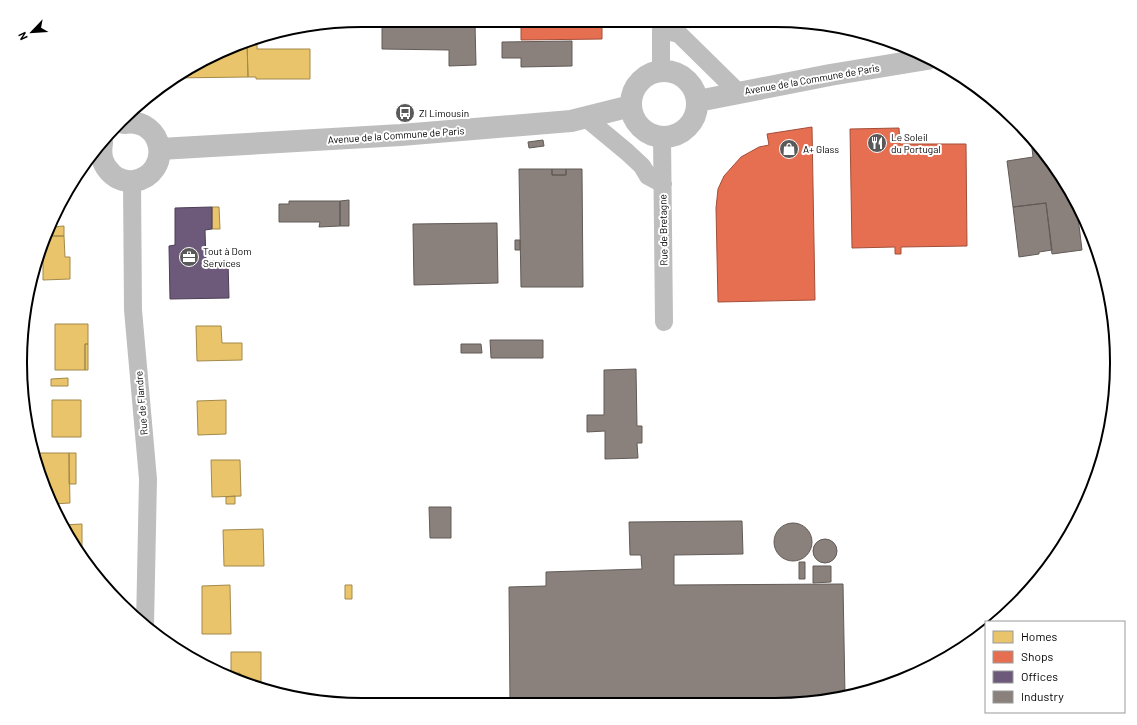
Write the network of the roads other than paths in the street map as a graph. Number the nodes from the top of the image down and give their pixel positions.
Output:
1 (661, 27) edge
2 (663, 27) edge
3 (919, 60) edge
4 (661, 70) junction
5 (738, 92) junction
6 (698, 101) junction
7 (631, 106) junction
8 (586, 118) junction
9 (128, 121) edge
10 (662, 137) junction
11 (160, 149) junction
12 (100, 154) edge
13 (132, 181) junction
14 (663, 184) junction
15 (664, 322) dead end
16 (145, 618) edge

1 - 4 street
2 - 5 street
3 - 5 street, Avenue de la Commune de Paris
4 - 6 street
4 - 7 street
5 - 6 street, Avenue de la Commune de Paris
6 - 10 street
7 - 8 street, Avenue de la Commune de Paris
7 - 10 street
8 - 11 street, Avenue de la Commune de Paris
8 - 14 street
9 - 11 street
10 - 14 street, Rue de Bretagne
11 - 13 street
12 - 13 street
13 - 16 street, Rue de Flandre
14 - 15 street, Rue de Bretagne

